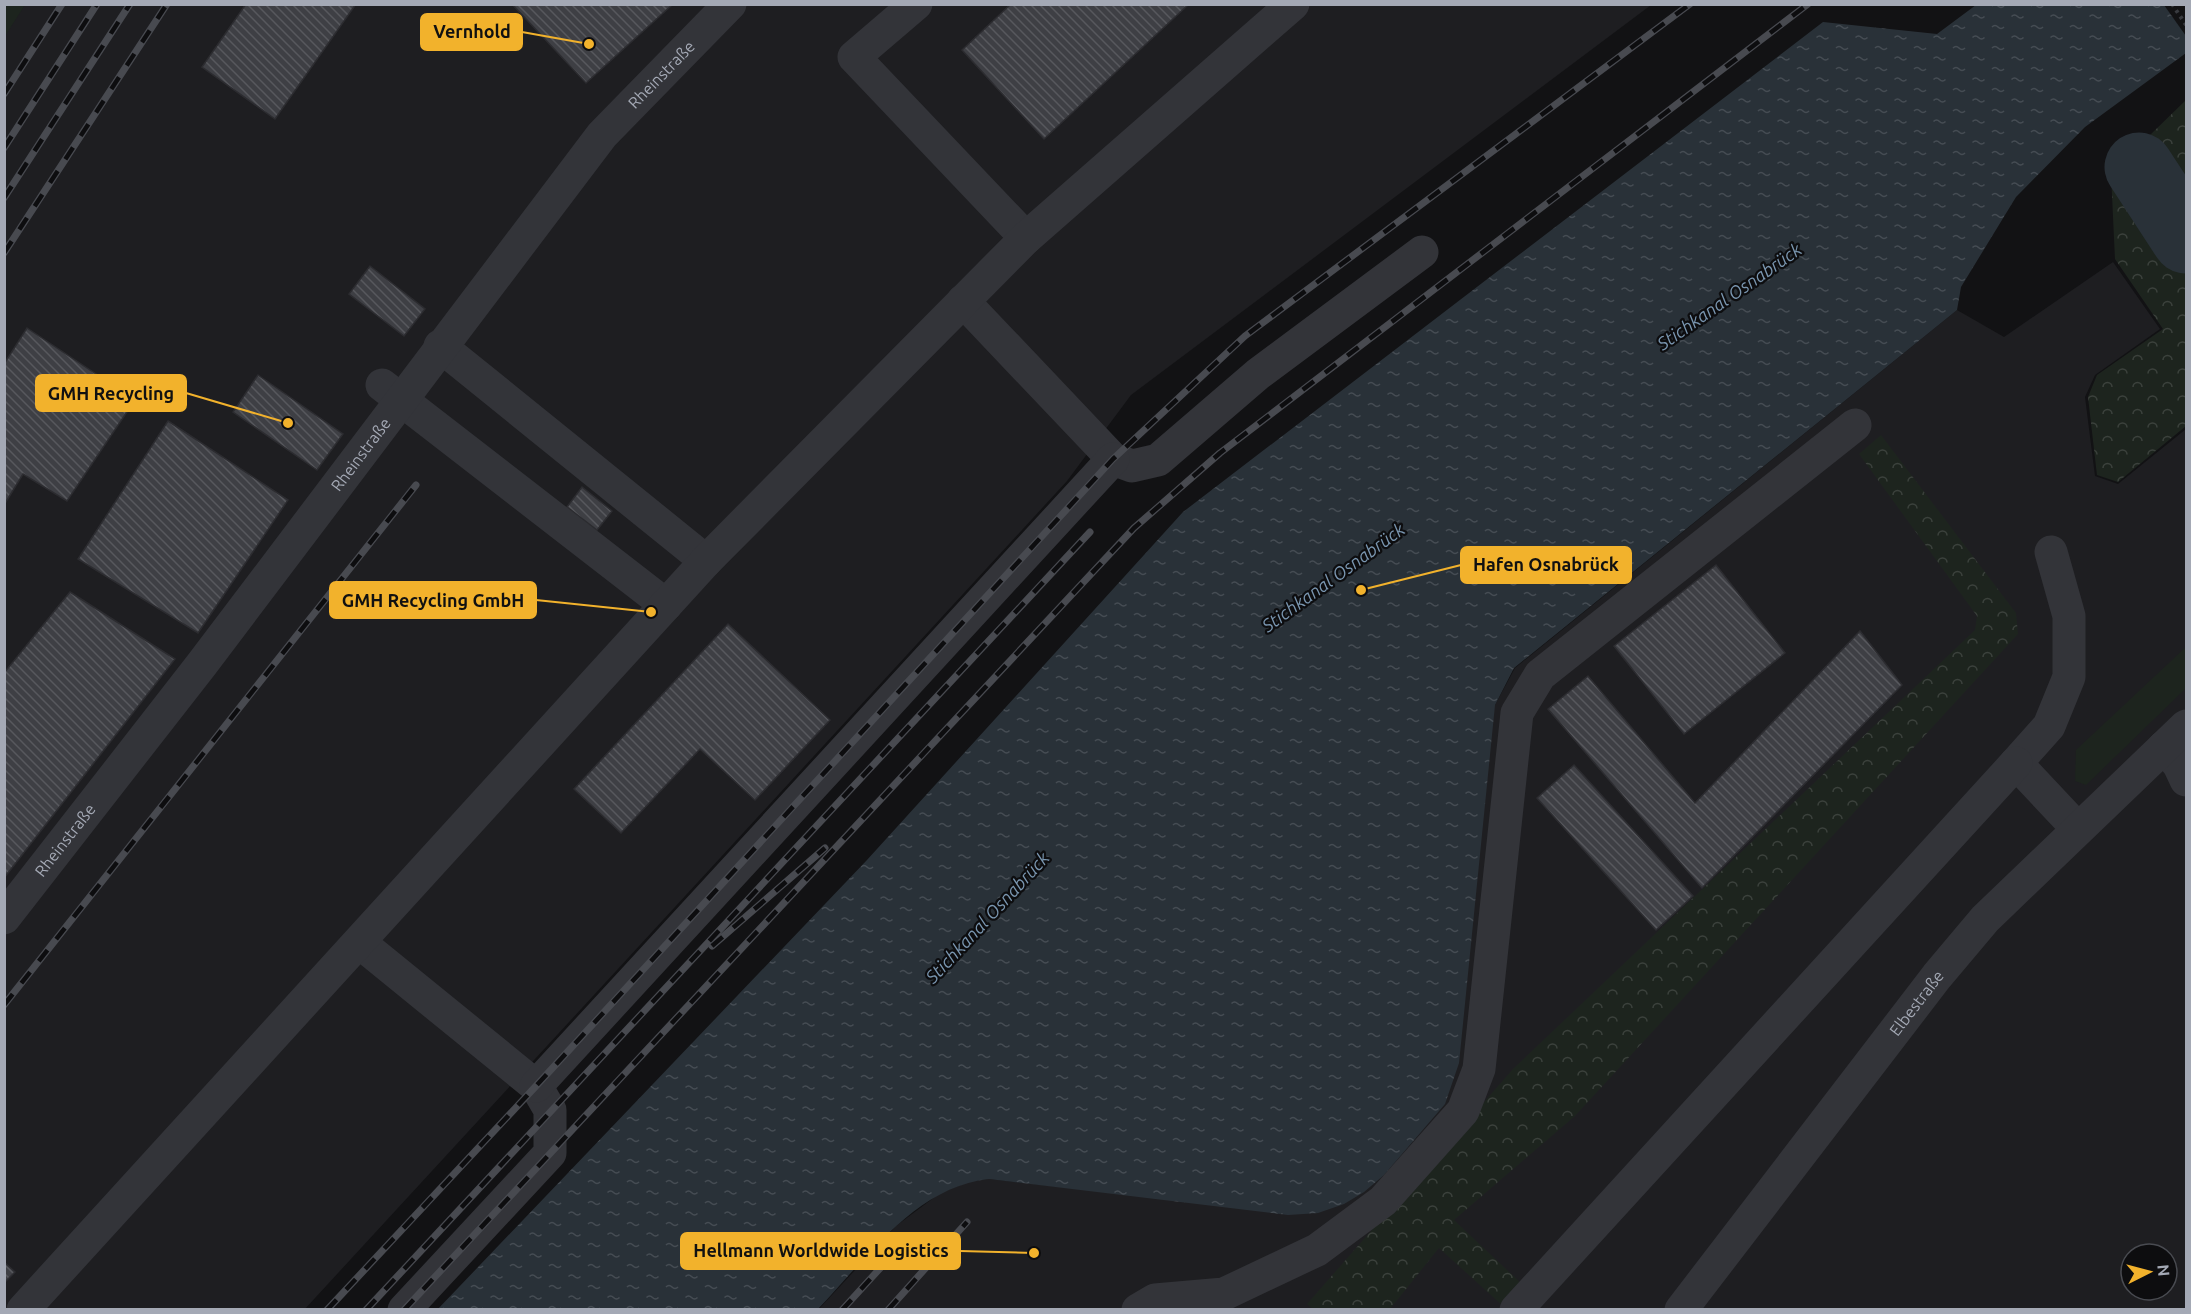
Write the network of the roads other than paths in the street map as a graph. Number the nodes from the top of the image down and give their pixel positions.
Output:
1 (730, 4) edge
2 (916, 4) edge
3 (1293, 4) edge
4 (1026, 238) junction
5 (1422, 252) dead end
6 (963, 301) junction
7 (441, 346) junction
8 (391, 392) junction
9 (1855, 425) dead end
10 (1113, 459) junction
11 (2050, 552) dead end
12 (706, 561) junction
13 (666, 605) junction
14 (2175, 736) edge
15 (2016, 763) junction
16 (2187, 780) edge
17 (2078, 829) junction
18 (4, 918) edge
19 (359, 942) junction
20 (536, 1086) junction
21 (1233, 1302) edge
22 (23, 1310) edge
23 (404, 1310) edge
24 (1138, 1310) edge
25 (1516, 1310) edge
26 (1681, 1310) edge

1 - 7 street, Rheinstraße
2 - 4 street
3 - 4 street
4 - 6 street
5 - 10 street
6 - 10 street
6 - 12 street
7 - 8 street, Rheinstraße
7 - 12 street
8 - 13 street
8 - 18 street, Rheinstraße
9 - 21 street
10 - 20 street
11 - 15 street
12 - 13 street
13 - 19 street
14 - 16 street
14 - 17 street, Elbestraße
15 - 17 street
15 - 25 street
17 - 26 street, Elbestraße
19 - 20 street
19 - 22 street
20 - 23 street
21 - 24 street

